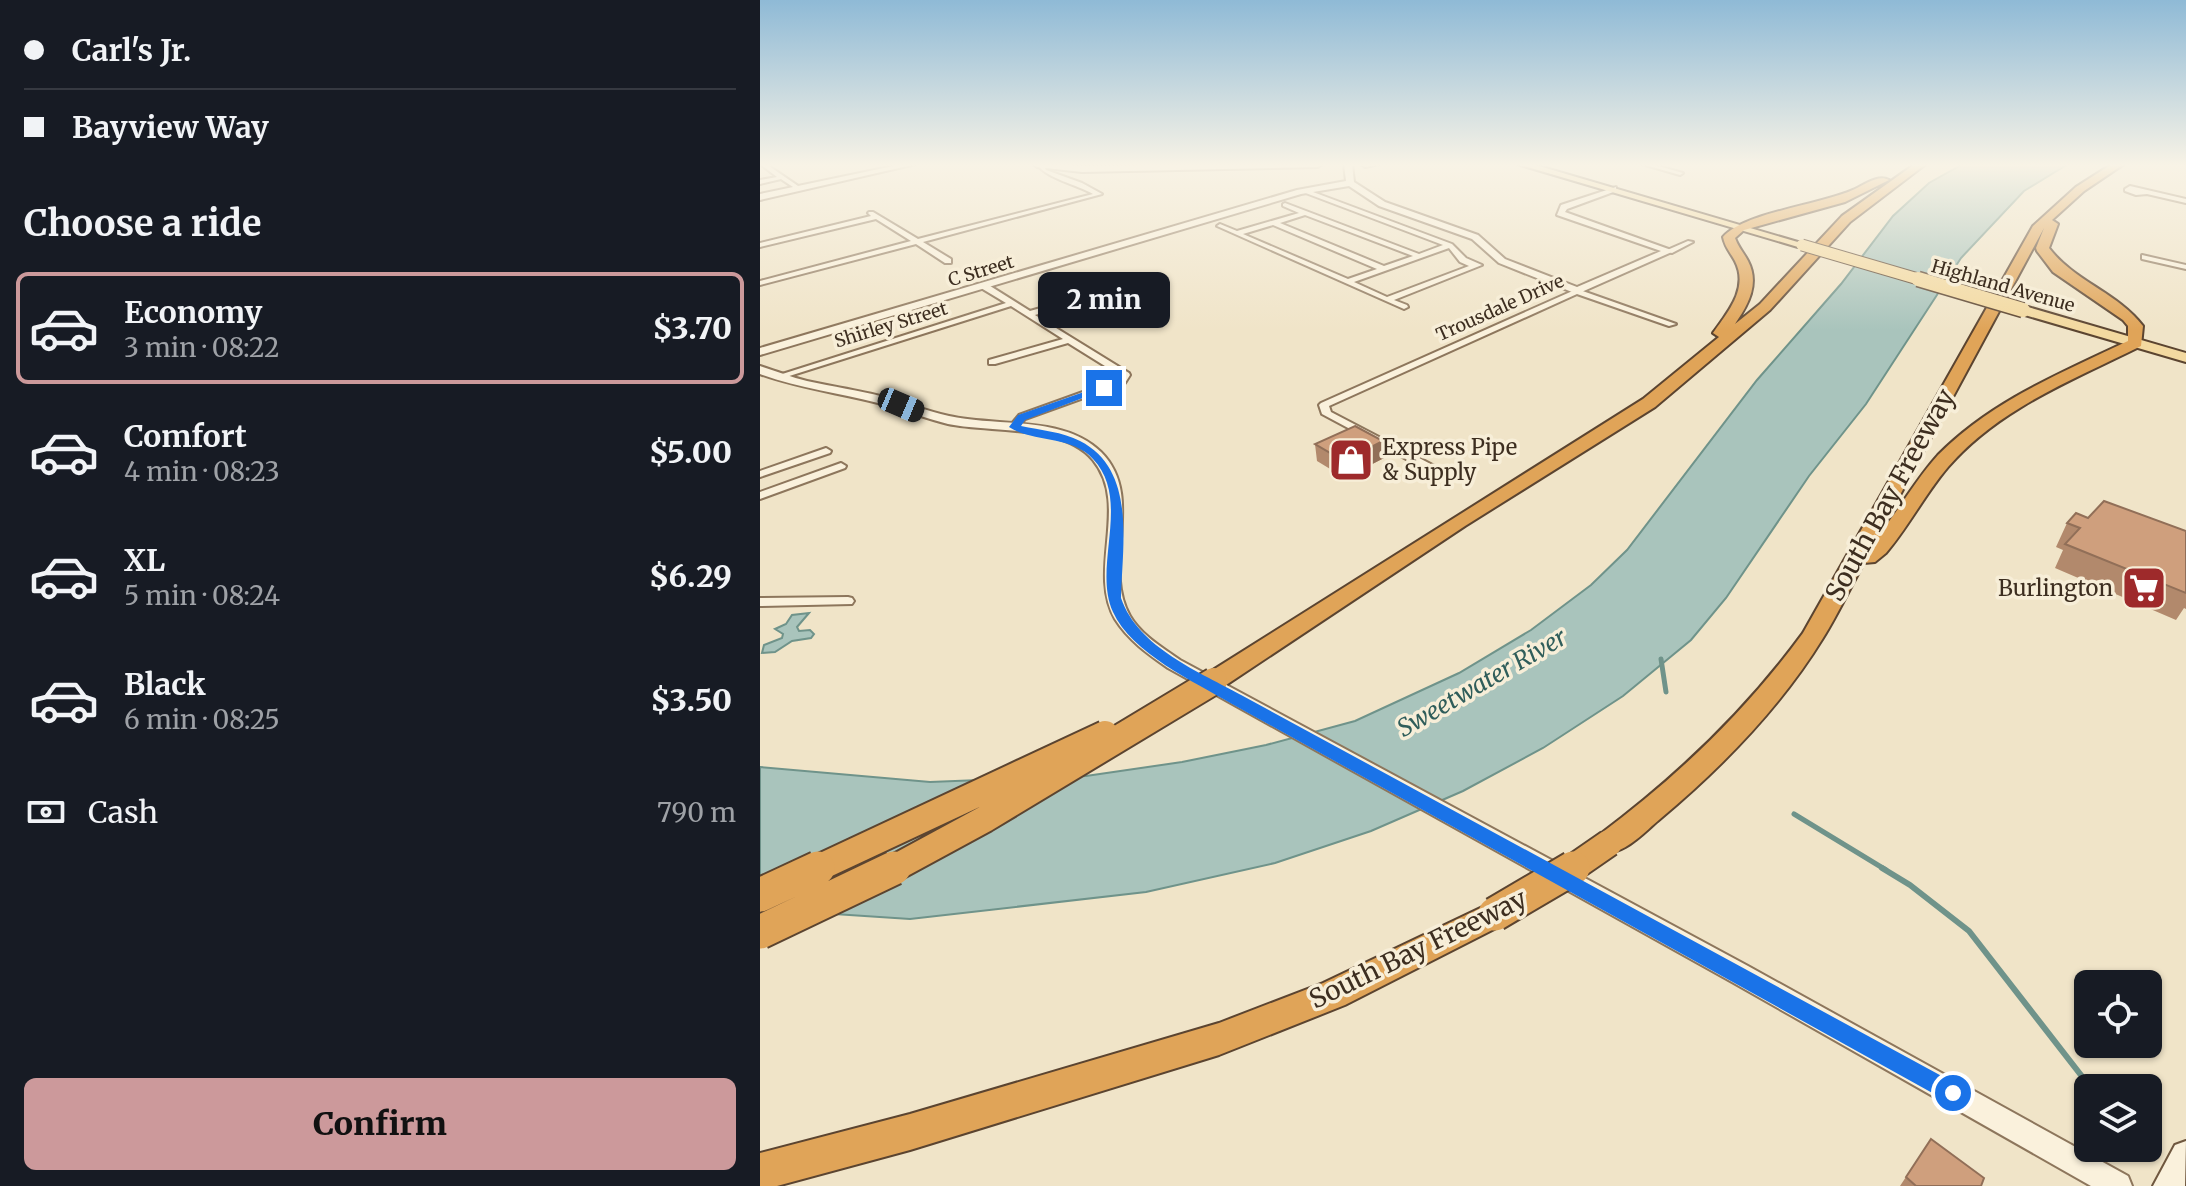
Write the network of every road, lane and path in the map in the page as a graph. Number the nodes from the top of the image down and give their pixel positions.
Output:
1 (857, 219) edge
2 (880, 219) edge
3 (1003, 219) edge
4 (1209, 219) edge
5 (1286, 219) edge
6 (1381, 219) edge
7 (1425, 219) edge
8 (1578, 219) edge
9 (1714, 219) edge
10 (1769, 219) edge
11 (1846, 219) edge
12 (2046, 219) edge
13 (2055, 219) edge
14 (1325, 220) edge
15 (1275, 223) junction
16 (1220, 226) dead end
17 (1740, 227) junction
18 (1238, 233) junction
19 (918, 242) junction
20 (1690, 242) dead end
21 (760, 245) edge
22 (1450, 245) junction
23 (1669, 251) junction
24 (1419, 256) junction
25 (2145, 257) dead end
26 (948, 261) dead end
27 (2186, 267) edge
28 (1384, 269) junction
29 (1348, 282) junction
30 (760, 283) edge
31 (1132, 285) dead end
32 (984, 286) junction
33 (1577, 291) junction
34 (1388, 299) junction
35 (1011, 304) junction
36 (1404, 307) dead end
37 (1028, 314) junction
38 (1672, 324) dead end
39 (1068, 340) junction
40 (2136, 343) junction
41 (760, 352) edge
42 (1704, 357) junction
43 (2186, 358) edge
44 (992, 362) dead end
45 (760, 370) edge
46 (780, 376) junction
47 (1014, 427) junction
48 (826, 451) dead end
49 (841, 466) dead end
50 (1440, 473) dead end
51 (760, 474) edge
52 (760, 496) edge
53 (1848, 573) junction
54 (848, 601) dead end
55 (760, 602) edge
56 (1224, 675) junction
57 (760, 895) edge
58 (760, 932) edge
59 (2186, 1156) edge
60 (760, 1172) edge
61 (2118, 1186) edge
62 (2168, 1186) edge

1 - 21 street
2 - 19 street
3 - 19 street
4 - 32 street, C Street
5 - 15 street
6 - 22 street
7 - 33 street
8 - 23 street
9 - 17 main road, Highland Avenue
10 - 17 highway
11 - 42 highway
12 - 53 highway, South Bay Freeway
13 - 40 highway
14 - 24 street
15 - 18 street
15 - 28 street
16 - 18 street
17 - 40 main road, Highland Avenue, bridge
17 - 42 highway
18 - 29 street
19 - 26 street
19 - 30 street
20 - 23 street, Trousdale Drive
22 - 24 street
22 - 34 street
23 - 33 street, Trousdale Drive
24 - 28 street
25 - 27 street
28 - 29 street
29 - 34 street
31 - 37 street
32 - 35 street
32 - 41 street, C Street
33 - 38 street
33 - 50 street, Trousdale Drive
34 - 36 street
35 - 37 street
35 - 46 street, Shirley Street
37 - 39 street
39 - 44 street
39 - 47 street
40 - 43 main road, Highland Avenue
40 - 53 highway
42 - 56 highway
45 - 46 street
46 - 47 street
47 - 61 street
48 - 51 street
49 - 52 street
53 - 60 highway, South Bay Freeway, bridge
54 - 55 street
56 - 57 highway, bridge
56 - 58 highway, bridge
59 - 62 main road

